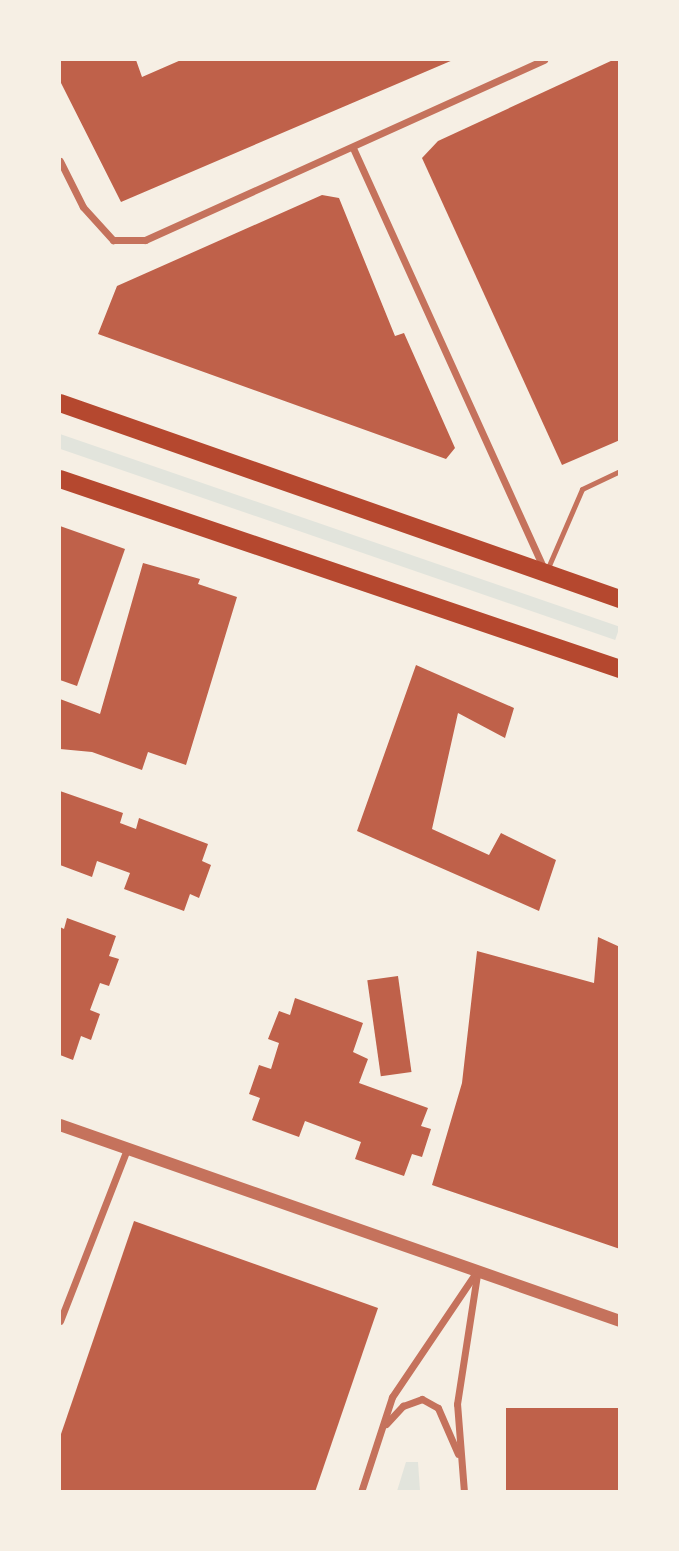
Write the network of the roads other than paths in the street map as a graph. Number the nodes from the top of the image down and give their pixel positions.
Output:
1 (544, 60) edge
2 (354, 148) junction
3 (60, 161) edge
4 (60, 403) edge
5 (620, 471) edge
6 (60, 479) edge
7 (545, 573) junction
8 (620, 599) edge
9 (620, 669) edge
10 (60, 1125) edge
11 (127, 1149) junction
12 (477, 1271) junction
13 (60, 1321) edge
14 (620, 1321) edge
15 (382, 1428) junction
16 (462, 1465) junction
17 (360, 1492) edge
18 (464, 1492) edge

1 - 2 street
2 - 3 street
2 - 7 street
4 - 7 main road
5 - 7 lane
6 - 9 main road
7 - 8 main road
10 - 11 street
11 - 12 street
11 - 13 street
12 - 14 street
12 - 15 street
12 - 16 street
15 - 16 street
15 - 17 street
16 - 18 street

